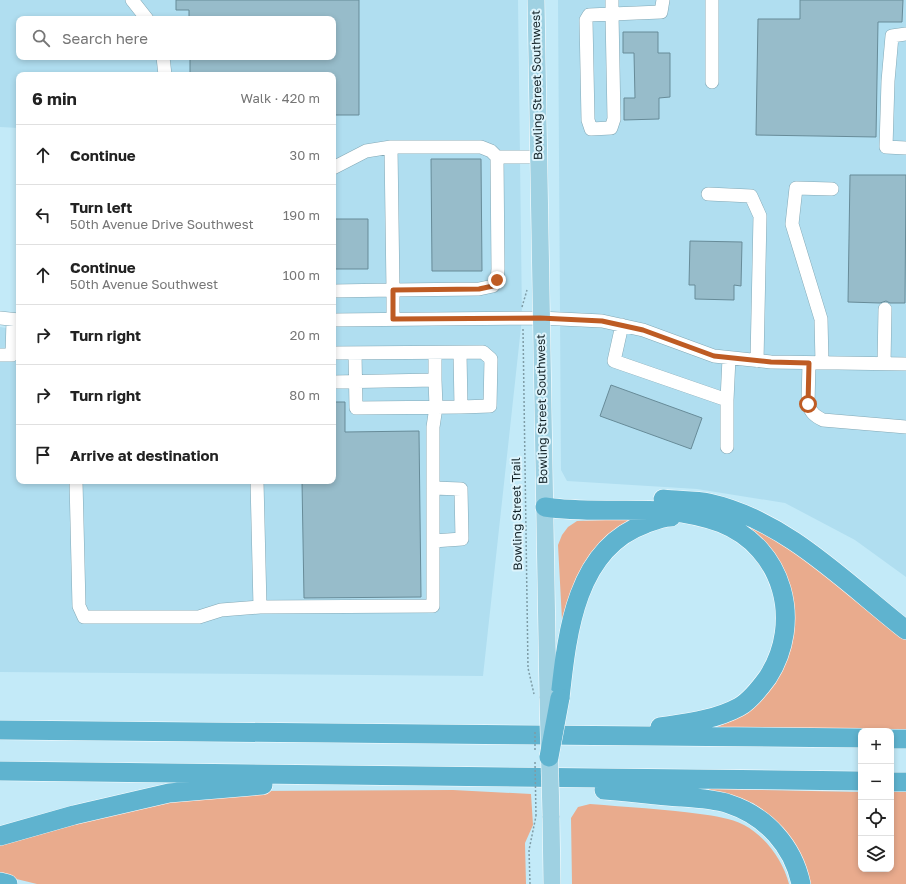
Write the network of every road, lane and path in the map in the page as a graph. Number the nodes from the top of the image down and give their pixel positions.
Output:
1 (132, 0) edge
2 (536, 0) edge
3 (612, 0) edge
4 (663, 0) edge
5 (712, 0) edge
6 (612, 14) junction
7 (145, 16) edge
8 (906, 34) edge
9 (162, 60) edge
10 (164, 72) edge
11 (712, 82) dead end
12 (391, 147) junction
13 (906, 148) edge
14 (497, 157) junction
15 (538, 157) junction
16 (336, 166) edge
17 (832, 189) dead end
18 (708, 194) dead end
19 (336, 290) edge
20 (393, 290) junction
21 (885, 309) dead end
22 (540, 318) junction
23 (11, 319) edge
24 (393, 319) junction
25 (336, 320) edge
26 (622, 326) junction
27 (522, 330) dead end
28 (460, 352) junction
29 (355, 353) junction
30 (435, 353) junction
31 (336, 354) edge
32 (0, 355) edge
33 (730, 358) junction
34 (757, 361) junction
35 (809, 363) junction
36 (822, 363) junction
37 (884, 364) junction
38 (906, 364) edge
39 (436, 380) junction
40 (336, 382) edge
41 (355, 382) junction
42 (727, 400) junction
43 (436, 407) junction
44 (461, 407) junction
45 (906, 427) edge
46 (727, 447) dead end
47 (76, 484) edge
48 (257, 484) edge
49 (433, 488) junction
50 (544, 507) junction
51 (704, 518) junction
52 (433, 541) junction
53 (260, 607) junction
54 (906, 630) edge
55 (547, 698) junction
56 (0, 718) edge
57 (0, 730) edge
58 (121, 731) junction
59 (617, 736) junction
60 (858, 738) edge
61 (894, 739) edge
62 (906, 739) edge
63 (550, 757) joint
64 (0, 771) edge
65 (382, 776) junction
66 (449, 777) junction
67 (858, 781) edge
68 (894, 782) edge
69 (906, 782) edge
70 (543, 816) junction
71 (0, 836) edge
72 (0, 882) edge
73 (8, 884) edge
74 (530, 884) edge
75 (552, 884) edge
76 (801, 884) edge

1 - 7 street
2 - 15 main road, Bowling Street Southwest
3 - 6 street
4 - 6 street
5 - 11 street
6 - 6 street
8 - 13 street
9 - 10 street
12 - 14 street
12 - 16 street
12 - 20 street
14 - 15 street
14 - 20 street
15 - 22 main road, Bowling Street Southwest
17 - 36 street
18 - 34 street
19 - 20 street
20 - 24 street
21 - 37 street
22 - 24 street
22 - 26 street
22 - 50 main road, Bowling Street Southwest
23 - 32 street
24 - 25 street
26 - 33 street
26 - 42 street
27 - 55 path, Bowling Street Trail
28 - 30 street
28 - 44 street
28 - 44 street
29 - 30 street
29 - 31 street
29 - 41 street
30 - 39 street
33 - 34 street
33 - 42 street
34 - 35 street
35 - 36 street
35 - 45 street
36 - 37 street
37 - 38 street
39 - 41 street
39 - 43 street
40 - 41 street
41 - 43 street
42 - 46 street
43 - 44 street
43 - 49 street
47 - 53 street
48 - 53 street
49 - 52 street
49 - 52 street
50 - 51 highway
50 - 54 highway
50 - 55 main road, Bowling Street Southwest
51 - 55 highway
51 - 59 highway
52 - 53 street
55 - 63 highway, bridge
56 - 58 highway
57 - 58 highway
58 - 59 highway
59 - 60 highway
61 - 62 highway
63 - 70 main road, bridge
64 - 65 highway
65 - 66 highway
65 - 71 highway
66 - 67 highway
66 - 76 highway
68 - 69 highway
70 - 74 path
70 - 75 main road
72 - 73 highway

